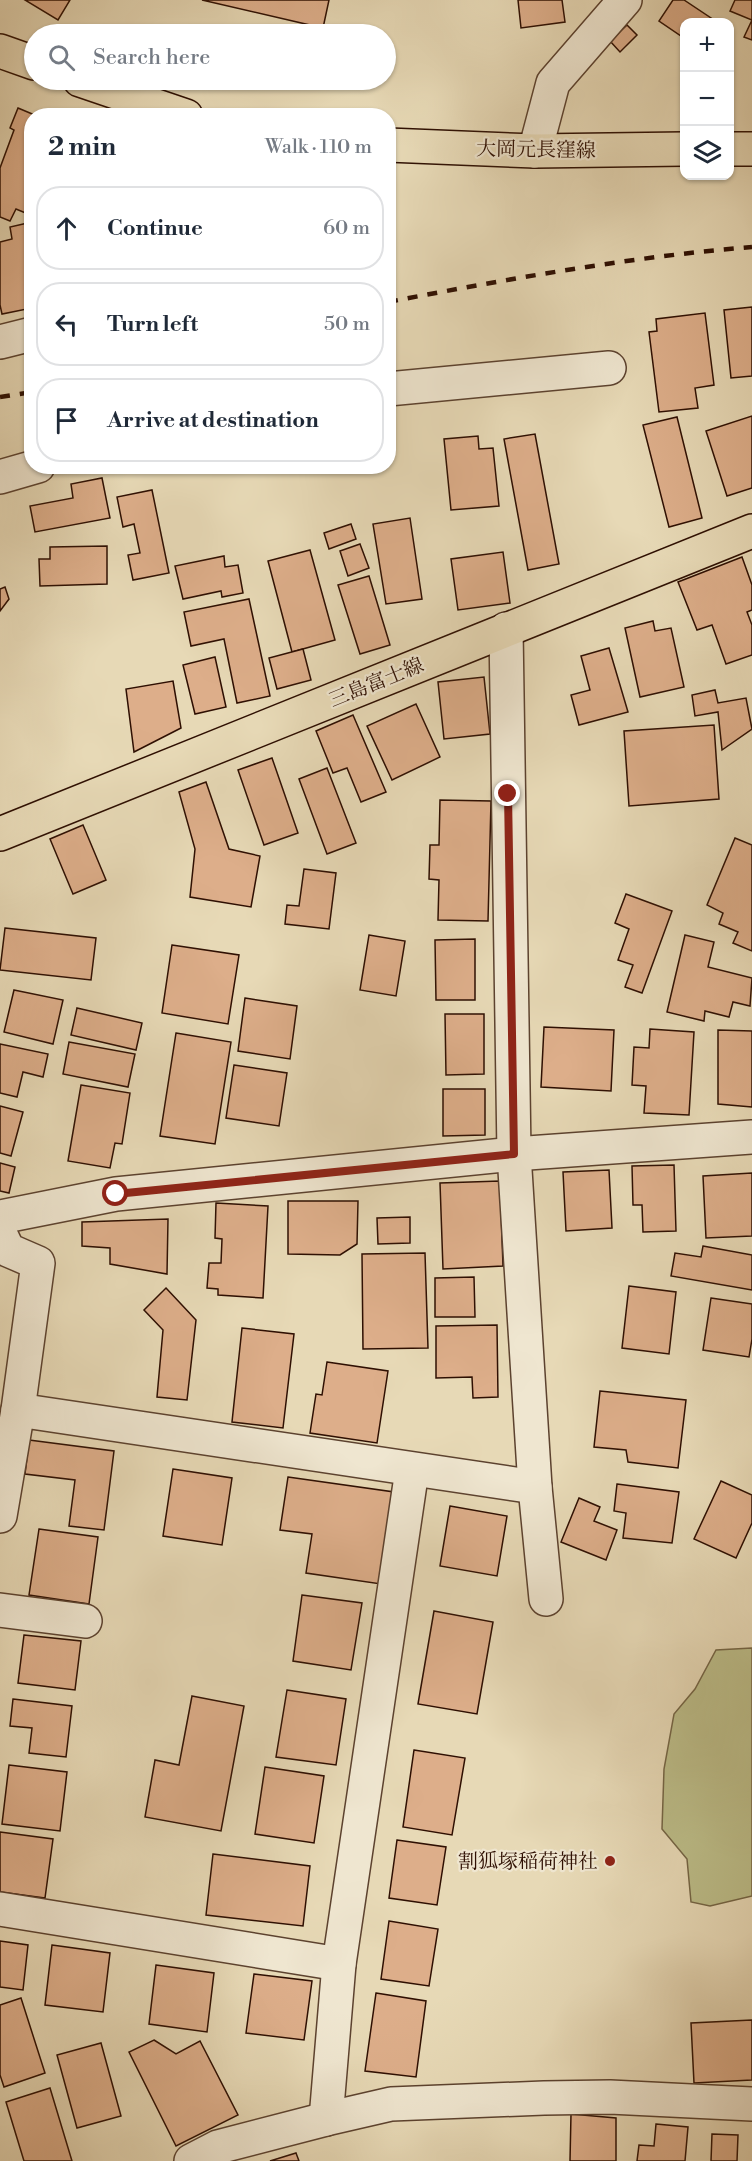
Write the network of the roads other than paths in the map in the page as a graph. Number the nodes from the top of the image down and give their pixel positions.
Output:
1 (625, 0) edge
2 (0, 51) edge
3 (24, 59) edge
4 (109, 90) edge
5 (162, 108) edge
6 (396, 146) edge
7 (680, 149) edge
8 (734, 149) edge
9 (752, 149) edge
10 (535, 151) junction
11 (24, 336) edge
12 (0, 342) edge
13 (609, 368) dead end
14 (396, 388) edge
15 (24, 470) edge
16 (0, 477) edge
17 (752, 531) edge
18 (506, 629) junction
19 (0, 834) edge
20 (752, 1137) edge
21 (514, 1154) junction
22 (0, 1217) edge
23 (0, 1233) edge
24 (18, 1410) junction
25 (412, 1470) junction
26 (535, 1487) junction
27 (0, 1516) edge
28 (546, 1599) dead end
29 (0, 1610) edge
30 (85, 1621) dead end
31 (0, 1909) edge
32 (339, 1964) junction
33 (752, 2104) edge
34 (326, 2119) junction
35 (191, 2161) edge

1 - 10 street
2 - 3 main road
4 - 5 main road
6 - 10 main road, 大岡元長窪線
7 - 10 main road, 大岡元長窪線
8 - 9 main road
11 - 12 street
13 - 14 street
15 - 16 street
17 - 18 main road, 三島富士線
18 - 19 main road, 三島富士線
18 - 21 street
20 - 21 street
21 - 22 street
21 - 26 street
23 - 24 street
24 - 25 street
24 - 27 street
25 - 26 street
25 - 32 street
26 - 28 street
29 - 30 street
31 - 32 street
32 - 34 street
33 - 34 street
34 - 35 street

